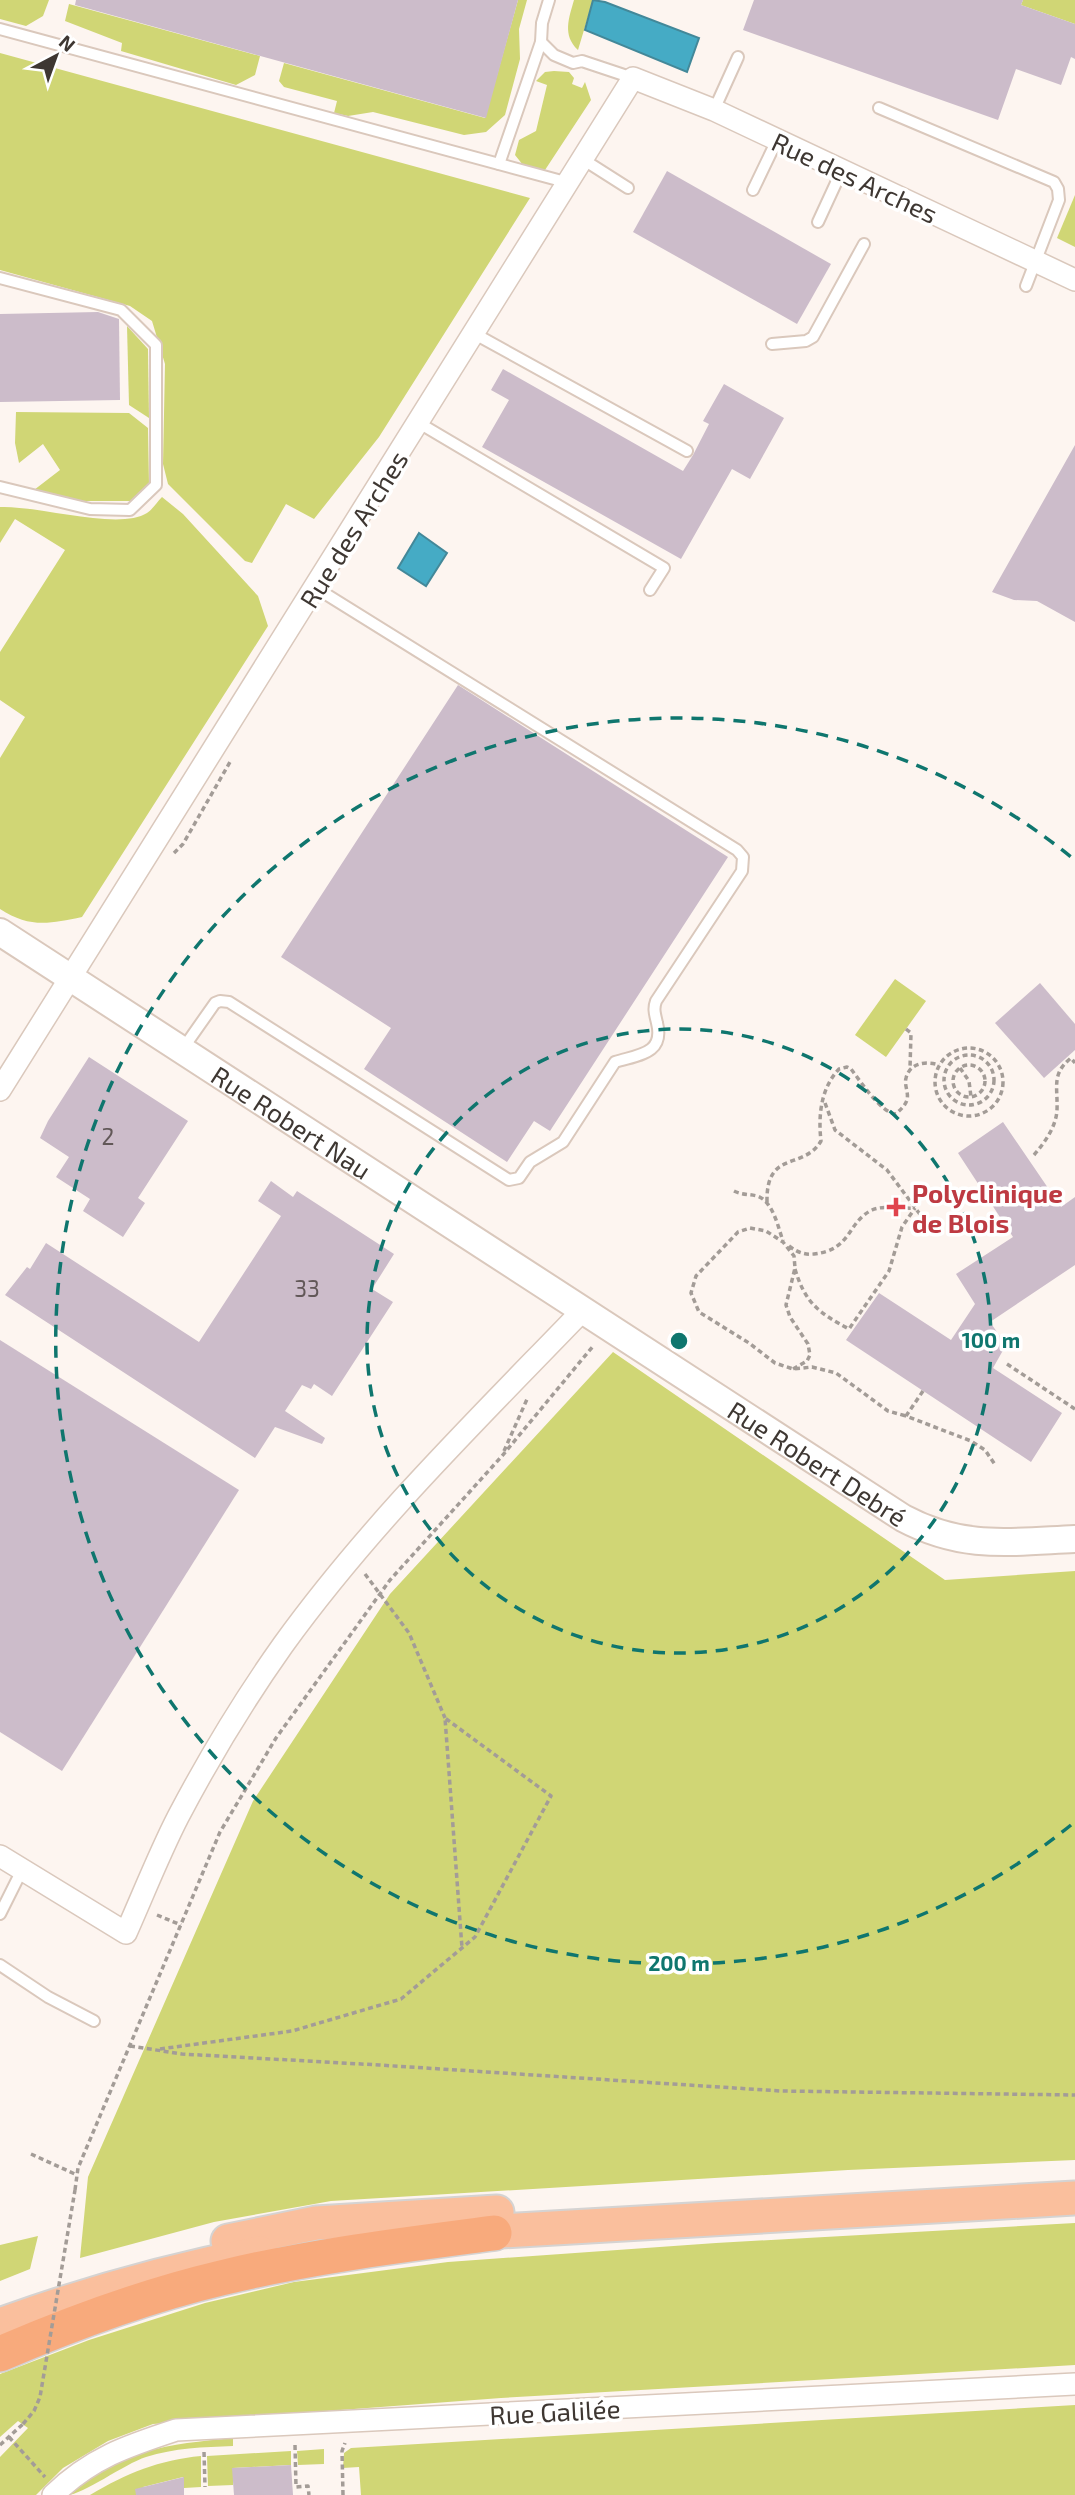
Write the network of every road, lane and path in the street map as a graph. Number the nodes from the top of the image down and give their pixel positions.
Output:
1 (549, 0) edge
2 (0, 29) edge
3 (541, 42) junction
4 (738, 57) dead end
5 (633, 78) junction
6 (879, 108) dead end
7 (714, 110) junction
8 (777, 140) junction
9 (584, 160) junction
10 (499, 164) junction
11 (842, 170) junction
12 (569, 183) junction
13 (628, 188) dead end
14 (753, 190) dead end
15 (818, 222) dead end
16 (864, 244) dead end
17 (1035, 261) junction
18 (0, 278) edge
19 (1075, 280) edge
20 (1026, 286) dead end
21 (475, 334) junction
22 (772, 344) dead end
23 (419, 424) junction
24 (687, 451) dead end
25 (0, 487) edge
26 (316, 588) junction
27 (650, 590) dead end
28 (0, 932) edge
29 (71, 978) junction
30 (906, 1029) dead end
31 (182, 1050) junction
32 (951, 1053) junction
33 (981, 1059) junction
34 (955, 1060) junction
35 (1075, 1063) edge
36 (939, 1065) junction
37 (960, 1068) junction
38 (977, 1068) junction
39 (910, 1070) junction
40 (954, 1087) junction
41 (0, 1090) edge
42 (946, 1090) junction
43 (988, 1096) junction
44 (971, 1097) junction
45 (824, 1101) junction
46 (996, 1102) junction
47 (1034, 1155) dead end
48 (734, 1191) dead end
49 (768, 1202) junction
50 (915, 1208) junction
51 (925, 1221) dead end
52 (783, 1242) junction
53 (795, 1268) junction
54 (583, 1310) junction
55 (598, 1340) dead end
56 (1007, 1364) dead end
57 (529, 1365) junction
58 (793, 1369) junction
59 (923, 1391) dead end
60 (1075, 1409) edge
61 (906, 1416) junction
62 (502, 1455) junction
63 (996, 1466) dead end
64 (1075, 1539) edge
65 (353, 1558) junction
66 (379, 1594) junction
67 (445, 1718) junction
68 (0, 1856) edge
69 (22, 1870) junction
70 (137, 1908) junction
71 (0, 1914) edge
72 (181, 1925) junction
73 (462, 1948) junction
74 (0, 1965) edge
75 (94, 2021) dead end
76 (130, 2046) junction
77 (154, 2050) junction
78 (1075, 2095) edge
79 (30, 2154) dead end
80 (77, 2175) junction
81 (1075, 2177) edge
82 (1075, 2198) edge
83 (494, 2233) junction
84 (0, 2306) edge
85 (0, 2325) edge
86 (0, 2354) edge
87 (1075, 2384) edge
88 (9, 2437) junction
89 (345, 2443) dead end
90 (0, 2445) edge
91 (296, 2445) dead end
92 (204, 2452) dead end
93 (205, 2487) dead end
94 (55, 2493) edge
95 (309, 2495) edge
96 (343, 2495) edge

1 - 3 lane
2 - 10 lane
3 - 5 lane, Rue des Arches
3 - 10 lane
4 - 7 lane
5 - 7 street, Rue des Arches
5 - 9 street, Rue des Arches
6 - 17 lane
7 - 8 street, Rue des Arches
8 - 11 street, Rue des Arches
8 - 14 lane
9 - 12 street, Rue des Arches
9 - 13 lane
10 - 12 lane
11 - 15 lane
11 - 17 street, Rue des Arches
12 - 21 street, Rue des Arches
16 - 22 lane
17 - 19 street, Rue des Arches
17 - 20 lane
18 - 25 lane
21 - 23 street, Rue des Arches
21 - 24 lane
23 - 26 street, Rue des Arches
23 - 27 lane
26 - 29 street, Rue des Arches
26 - 31 lane
28 - 29 street, Rue Robert Nau
29 - 31 street, Rue Robert Nau
29 - 41 street, Rue des Arches
30 - 39 path
31 - 54 street, Rue Robert Nau
32 - 34 path
32 - 36 path
32 - 46 path
33 - 34 path
33 - 38 path
33 - 43 path
34 - 42 path
35 - 47 path
36 - 39 path
36 - 46 path
37 - 38 path
37 - 40 path
37 - 44 path
38 - 44 path
39 - 45 path
40 - 42 path
40 - 44 path
42 - 43 path
43 - 46 path
45 - 49 path
45 - 50 path
48 - 49 path
49 - 52 path
50 - 51 path
50 - 52 path
50 - 53 path
52 - 53 path
52 - 58 path
53 - 58 path
54 - 57 street
54 - 64 street, Rue Robert Debré
55 - 62 path
56 - 60 path
57 - 62 path
57 - 65 street
58 - 61 path
59 - 61 path
61 - 63 path
62 - 66 path
65 - 66 path
65 - 70 street
66 - 67 path
66 - 72 path
67 - 73 path
67 - 73 path
68 - 69 street
69 - 70 street
69 - 71 lane
70 - 72 path
72 - 76 path
73 - 77 path
74 - 75 lane
76 - 77 path
76 - 80 path
77 - 78 path
79 - 80 path
80 - 88 path, bridge
81 - 84 main road
82 - 83 main road
83 - 85 main road
83 - 86 highway
87 - 94 street, Rue Galilée
88 - 90 path
88 - 94 path
89 - 96 path
91 - 95 path
92 - 93 path

